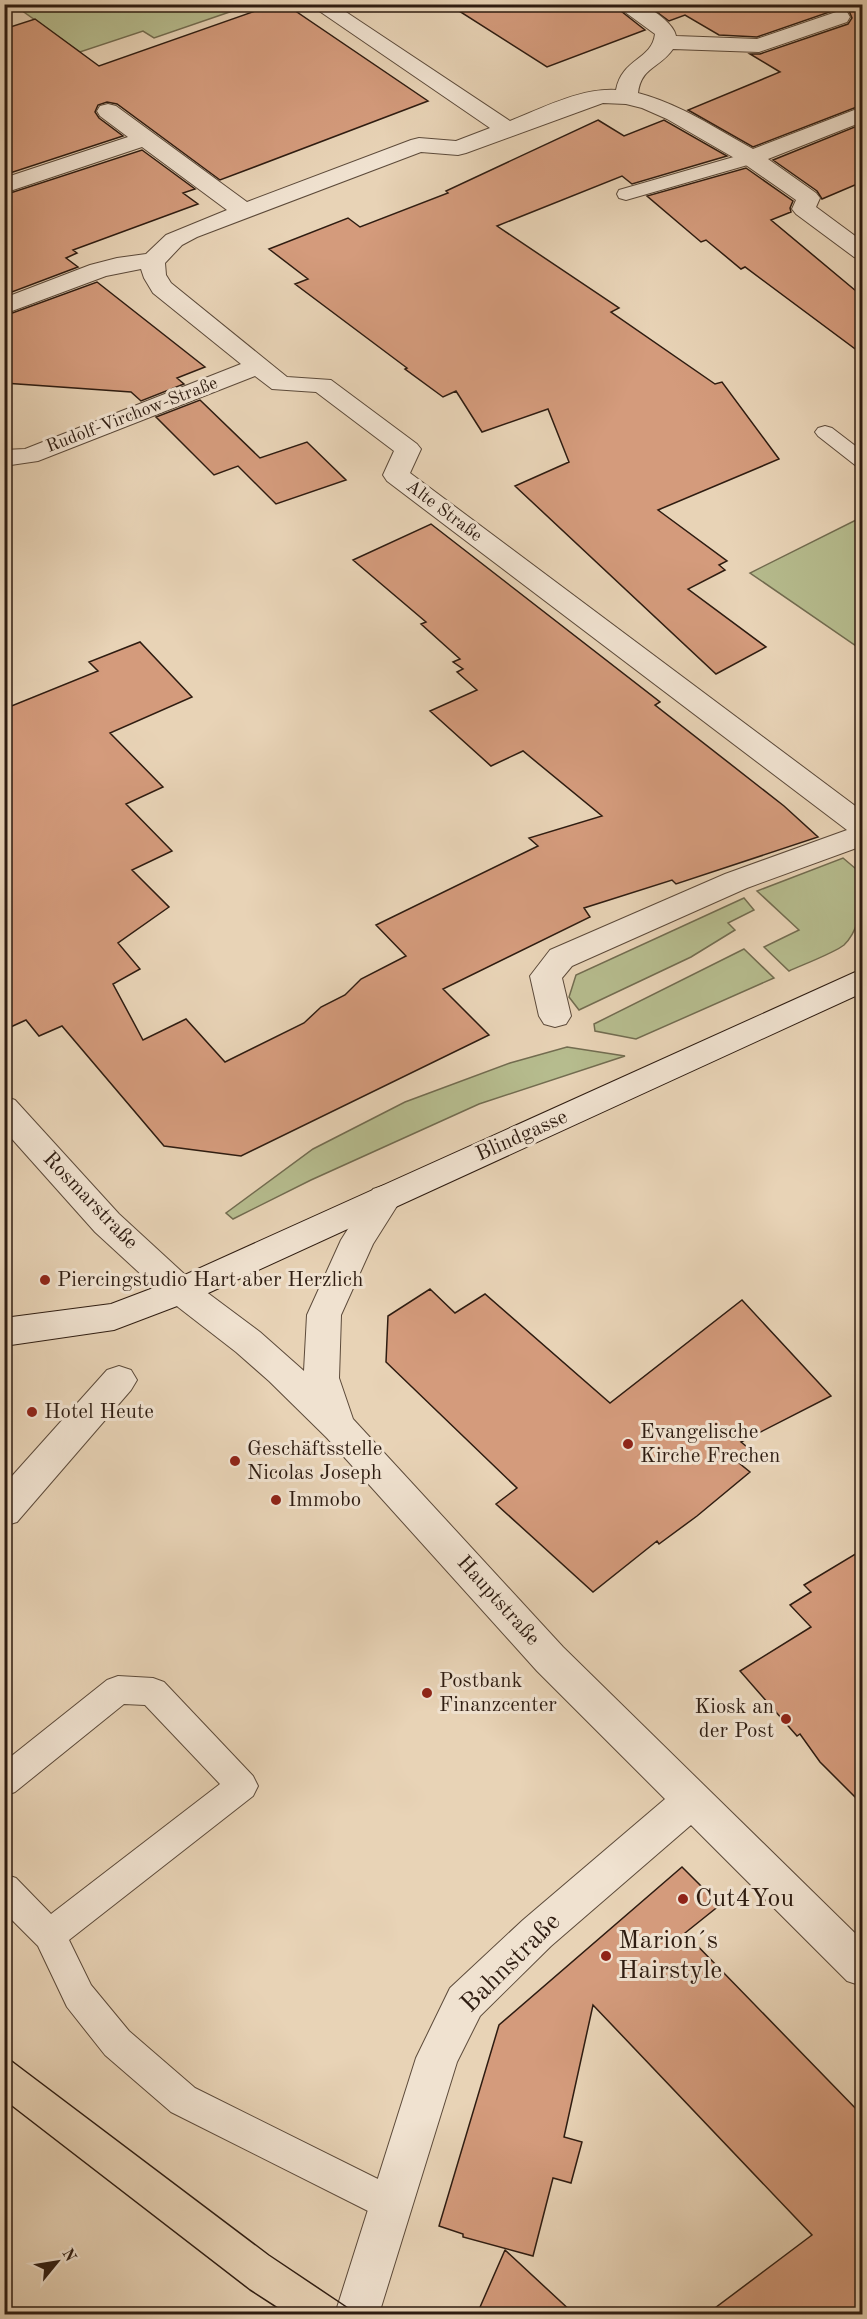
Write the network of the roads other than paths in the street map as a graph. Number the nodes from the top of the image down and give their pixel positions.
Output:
1 (319, 4) edge
2 (624, 4) edge
3 (839, 17) dead end
4 (666, 42) junction
5 (626, 97) junction
6 (108, 111) dead end
7 (862, 114) edge
8 (507, 129) junction
9 (146, 138) junction
10 (751, 158) junction
11 (4, 186) edge
12 (626, 194) dead end
13 (244, 211) junction
14 (862, 252) edge
15 (153, 261) junction
16 (4, 307) edge
17 (258, 366) junction
18 (825, 432) dead end
19 (4, 458) edge
20 (862, 461) edge
21 (862, 826) edge
22 (862, 835) edge
23 (862, 980) edge
24 (555, 1016) dead end
25 (4, 1108) edge
26 (385, 1198) junction
27 (181, 1291) junction
28 (4, 1332) edge
29 (119, 1380) dead end
30 (340, 1428) junction
31 (4, 1511) edge
32 (4, 1782) edge
33 (693, 1799) junction
34 (4, 1889) edge
35 (50, 1935) junction
36 (862, 1967) edge
37 (391, 2204) junction
38 (357, 2314) edge

1 - 8 street
2 - 4 street
3 - 4 street
4 - 5 street
5 - 8 street
5 - 10 street
6 - 9 street
7 - 10 street
8 - 13 street
9 - 11 street
9 - 13 street
10 - 12 lane
10 - 14 street
13 - 15 street
15 - 16 street
15 - 17 street, Alte Straße
17 - 19 street, Rudolf-Virchow-Straße
17 - 21 street, Alte Straße
18 - 20 lane
22 - 24 street
23 - 26 street, Blindgasse
25 - 27 street, Rosmarstraße
26 - 27 street, Blindgasse
26 - 30 street
27 - 28 street, Blindgasse
27 - 30 street, Hauptstraße
29 - 31 street
30 - 33 street, Hauptstraße
32 - 35 lane
33 - 36 street, Hauptstraße
33 - 37 street, Bahnstraße
34 - 35 lane
35 - 37 lane
37 - 38 street, Bahnstraße

